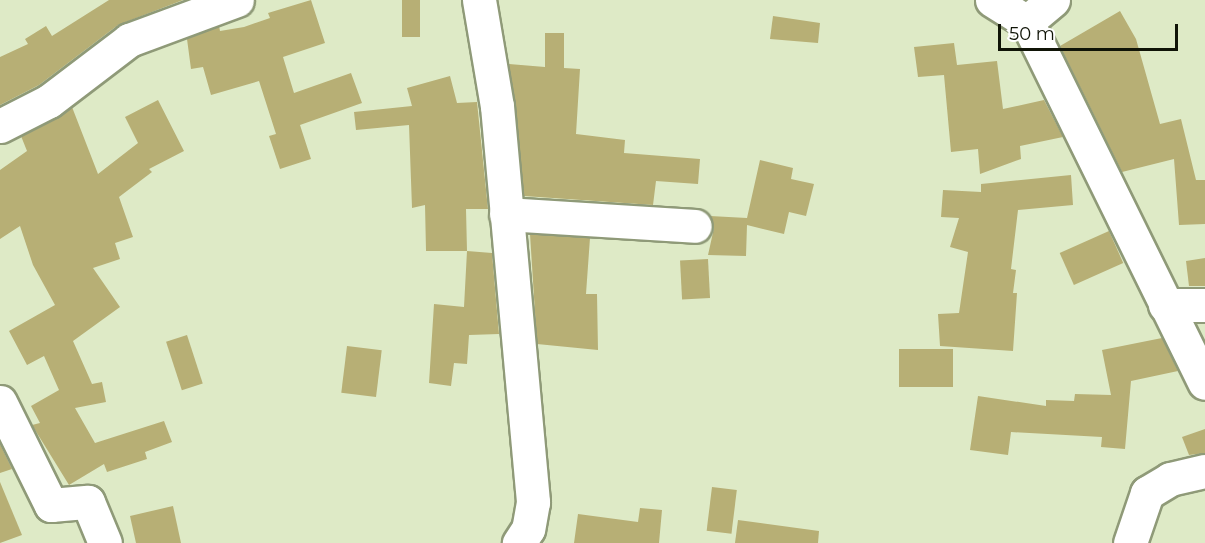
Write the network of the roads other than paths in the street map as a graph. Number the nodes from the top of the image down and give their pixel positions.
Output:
1 (237, 0) edge
2 (479, 0) edge
3 (992, 0) edge
4 (1053, 0) edge
5 (1027, 22) junction
6 (0, 126) edge
7 (506, 214) junction
8 (695, 226) dead end
9 (1165, 305) junction
10 (1205, 305) edge
11 (1205, 383) edge
12 (0, 402) edge
13 (1205, 471) edge
14 (105, 543) edge
15 (519, 543) edge
16 (1130, 543) edge

1 - 6 street
2 - 7 street
3 - 5 street
4 - 5 street
5 - 9 street
7 - 8 street
7 - 15 street
9 - 10 street
9 - 11 street
12 - 14 street
13 - 16 street

